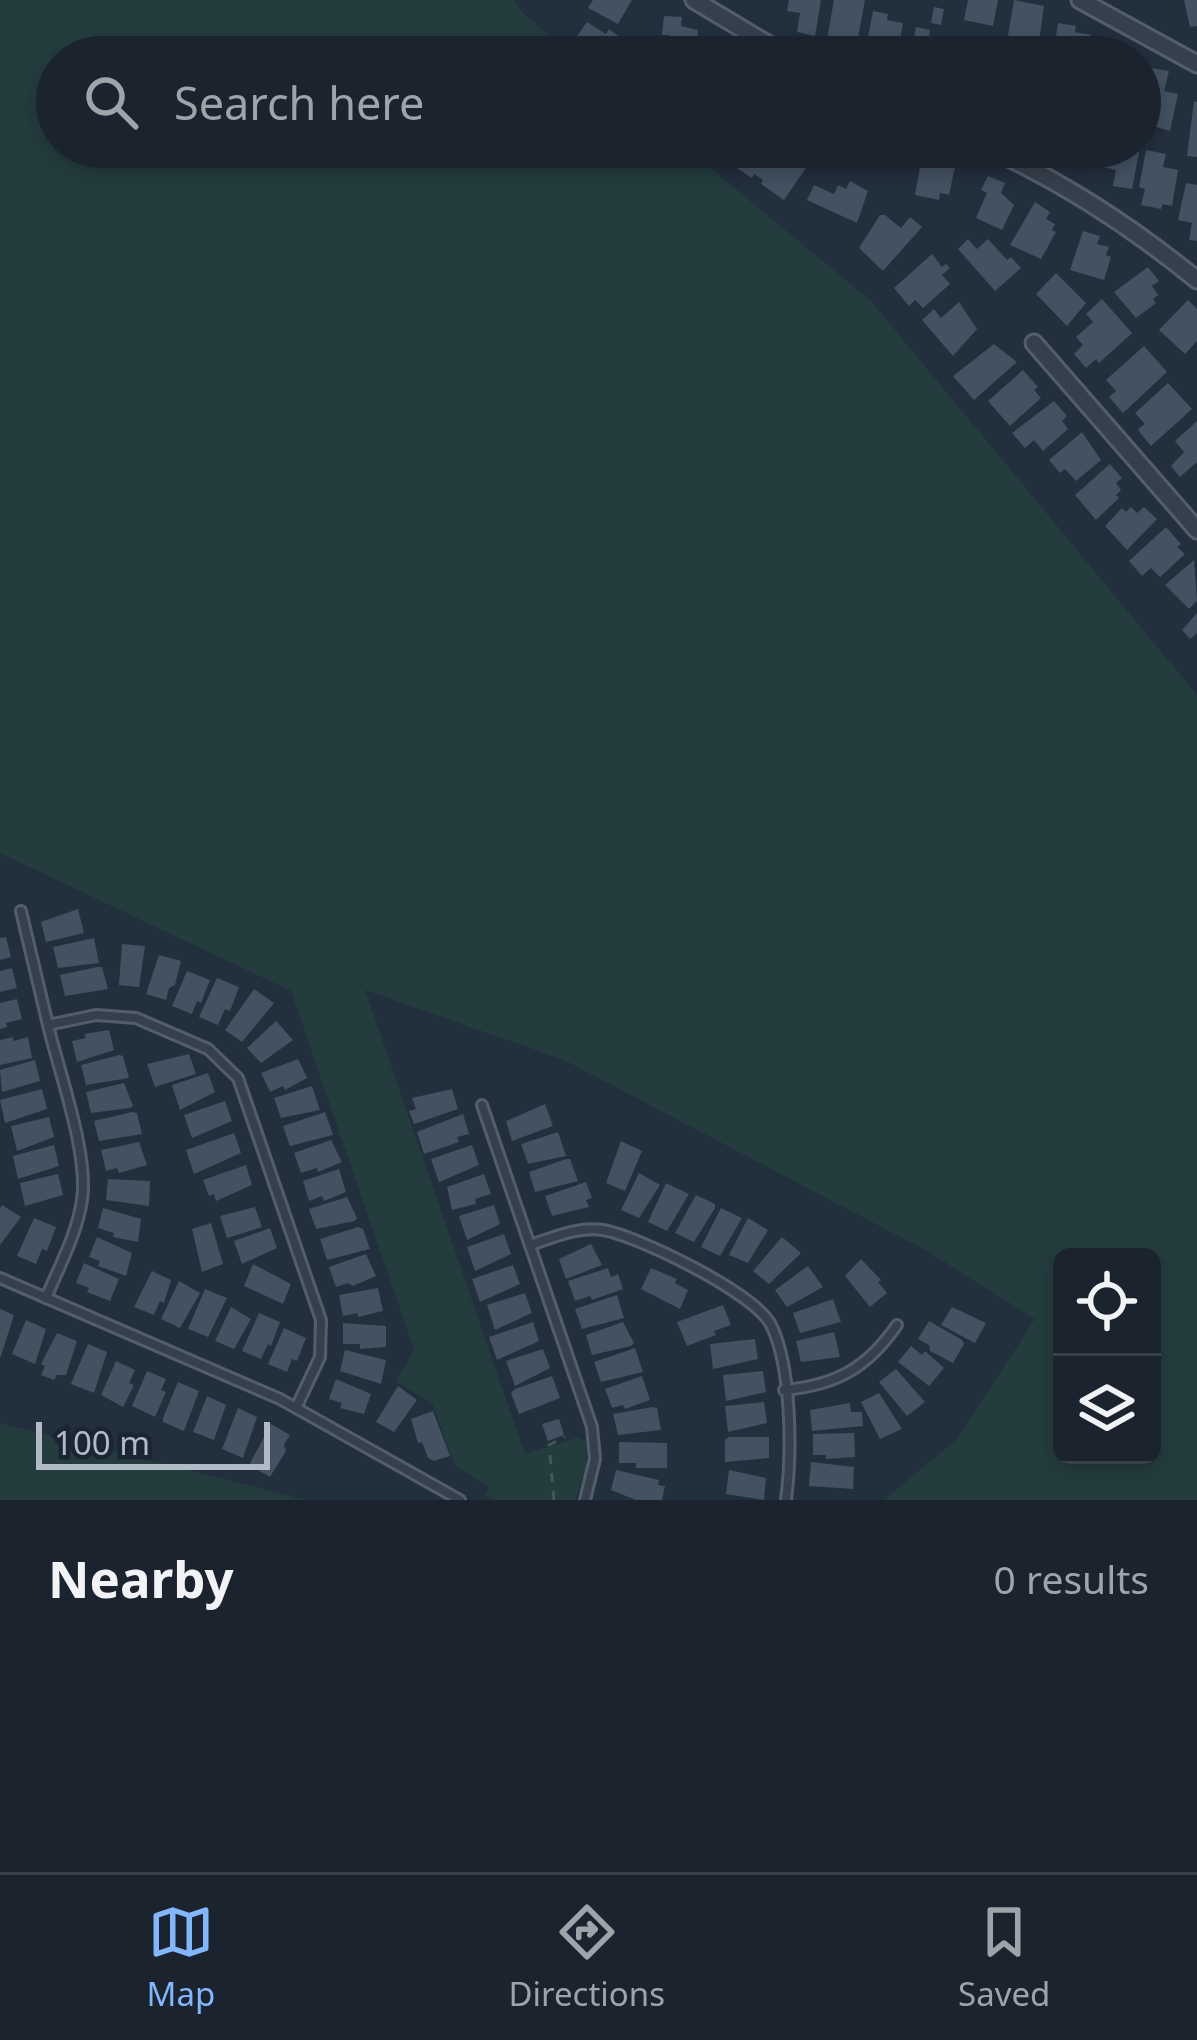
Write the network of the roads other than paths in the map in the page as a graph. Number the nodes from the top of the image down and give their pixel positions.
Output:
1 (694, 0) edge
2 (1080, 0) edge
3 (754, 36) edge
4 (1146, 36) edge
5 (1161, 44) edge
6 (1197, 64) edge
7 (1027, 168) edge
8 (1197, 280) edge
9 (1034, 343) dead end
10 (1197, 530) edge
11 (21, 911) dead end
12 (48, 1024) junction
13 (482, 1105) dead end
14 (530, 1245) junction
15 (0, 1278) edge
16 (46, 1298) junction
17 (897, 1325) dead end
18 (784, 1390) junction
19 (296, 1408) junction
20 (460, 1500) edge
21 (585, 1500) edge
22 (786, 1500) edge

1 - 3 street
2 - 4 street
5 - 6 street
7 - 8 street
9 - 10 street
11 - 12 lane
12 - 16 lane
12 - 19 lane
13 - 14 lane
14 - 18 lane
14 - 21 lane
15 - 16 lane
16 - 19 lane
17 - 18 lane
18 - 22 lane
19 - 20 lane

